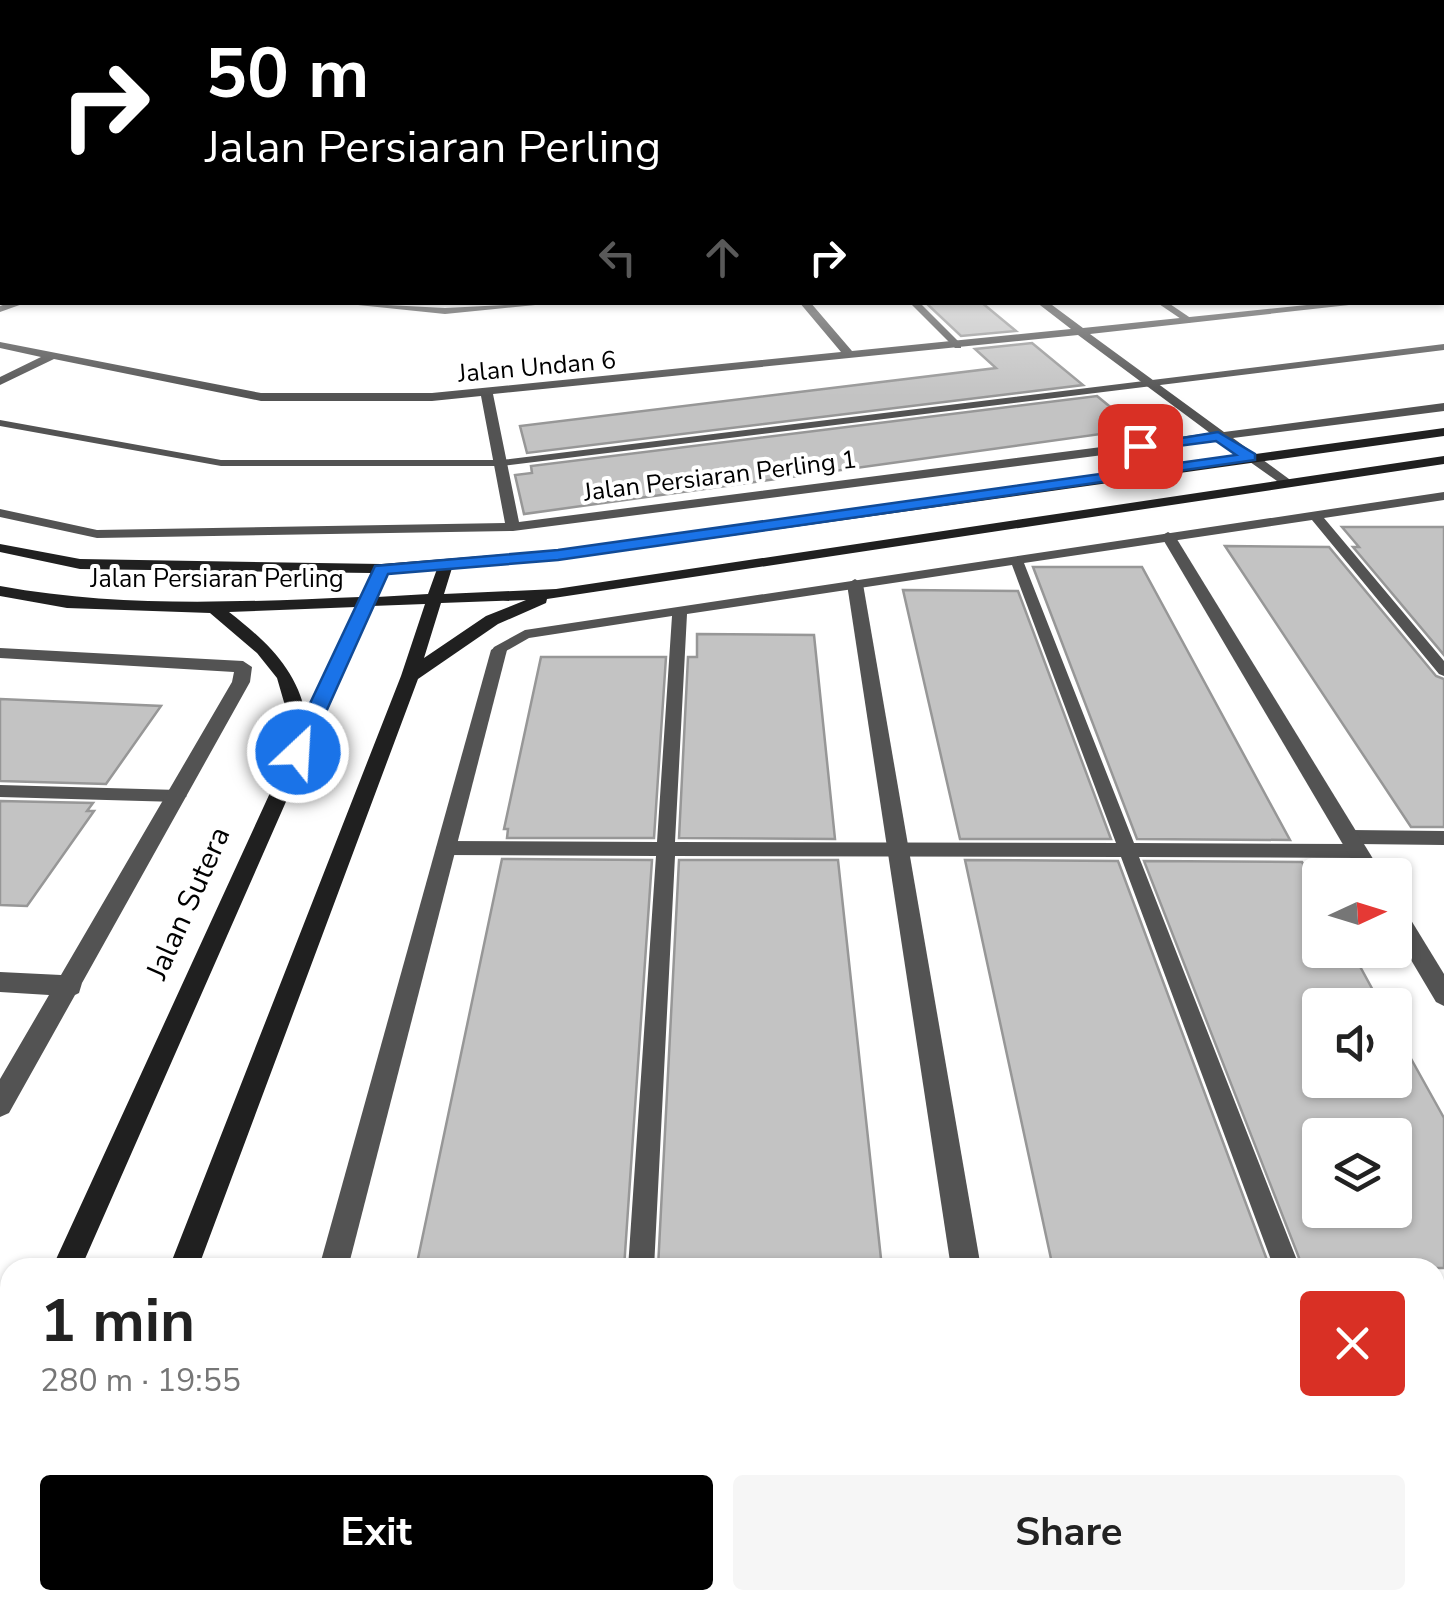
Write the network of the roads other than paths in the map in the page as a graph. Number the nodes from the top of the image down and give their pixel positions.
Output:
1 (375, 305) edge
2 (516, 305) edge
3 (807, 305) edge
4 (916, 305) edge
5 (1045, 305) edge
6 (1164, 305) edge
7 (1344, 305) edge
8 (1190, 322) junction
9 (1081, 333) junction
10 (0, 345) edge
11 (958, 346) junction
12 (1444, 347) edge
13 (53, 355) junction
14 (851, 357) junction
15 (0, 382) edge
16 (1150, 382) junction
17 (487, 395) junction
18 (1444, 406) edge
19 (0, 423) edge
20 (1444, 432) edge
21 (1218, 436) junction
22 (1250, 457) junction
23 (1444, 460) edge
24 (501, 463) junction
25 (1284, 482) junction
26 (1444, 496) edge
27 (0, 513) edge
28 (1315, 515) junction
29 (513, 527) junction
30 (1168, 536) junction
31 (0, 548) edge
32 (1016, 559) junction
33 (445, 567) junction
34 (381, 569) junction
35 (855, 584) junction
36 (0, 591) edge
37 (556, 594) junction
38 (432, 602) junction
39 (367, 603) junction
40 (214, 608) junction
41 (680, 609) junction
42 (499, 650) joint
43 (0, 653) edge
44 (1444, 671) edge
45 (410, 676) junction
46 (298, 752) junction
47 (0, 791) edge
48 (178, 796) junction
49 (1444, 838) edge
50 (1354, 844) junction
51 (445, 848) junction
52 (666, 848) junction
53 (898, 849) junction
54 (1128, 850) junction
55 (1362, 858) edge
56 (1412, 941) edge
57 (0, 982) edge
58 (71, 986) junction
59 (1444, 995) edge
60 (0, 1104) edge
61 (70, 1258) edge
62 (187, 1258) edge
63 (336, 1258) edge
64 (642, 1258) edge
65 (964, 1258) edge
66 (1282, 1258) edge

1 - 2 street
3 - 14 street
4 - 11 lane
5 - 9 street
6 - 8 lane
7 - 8 street, Jalan Undan 6
8 - 9 street, Jalan Undan 6
9 - 11 street, Jalan Undan 6
9 - 16 street
10 - 13 street, Jalan Undan 6
11 - 14 street, Jalan Undan 6
12 - 16 lane
13 - 15 street
13 - 17 street, Jalan Undan 6
14 - 17 street, Jalan Undan 6
16 - 21 street
16 - 24 lane
17 - 24 street
18 - 21 street, Jalan Persiaran Perling 1
19 - 24 lane
20 - 22 main road, Jalan Persiaran Perling
21 - 22 street
21 - 29 street, Jalan Persiaran Perling 1
22 - 25 street
22 - 33 main road, Jalan Persiaran Perling
23 - 25 main road, Jalan Persiaran Perling
24 - 29 street
25 - 37 main road, Jalan Persiaran Perling
26 - 28 lane
27 - 29 street, Jalan Persiaran Perling 1
28 - 30 lane
28 - 44 lane
30 - 32 lane
30 - 50 street
31 - 34 main road, Jalan Persiaran Perling
32 - 35 lane
32 - 54 lane
33 - 34 main road, Jalan Persiaran Perling
33 - 38 main road
34 - 39 main road, Jalan Sutera
35 - 41 lane
35 - 53 street
36 - 40 main road, Jalan Persiaran Perling
37 - 38 main road, Jalan Persiaran Perling
37 - 45 main road
38 - 39 main road, Jalan Persiaran Perling
38 - 45 main road
39 - 40 main road, Jalan Persiaran Perling
39 - 46 main road, Jalan Sutera
40 - 46 main road
41 - 42 lane
41 - 52 lane
42 - 51 street
43 - 48 street
45 - 62 main road
46 - 61 main road, Jalan Sutera
47 - 48 lane
48 - 58 street
49 - 50 lane
50 - 54 lane
50 - 55 street
51 - 52 lane
51 - 63 street
52 - 53 lane
52 - 64 lane
53 - 54 lane
53 - 65 street
54 - 66 lane
56 - 59 street
57 - 58 street
58 - 60 street

